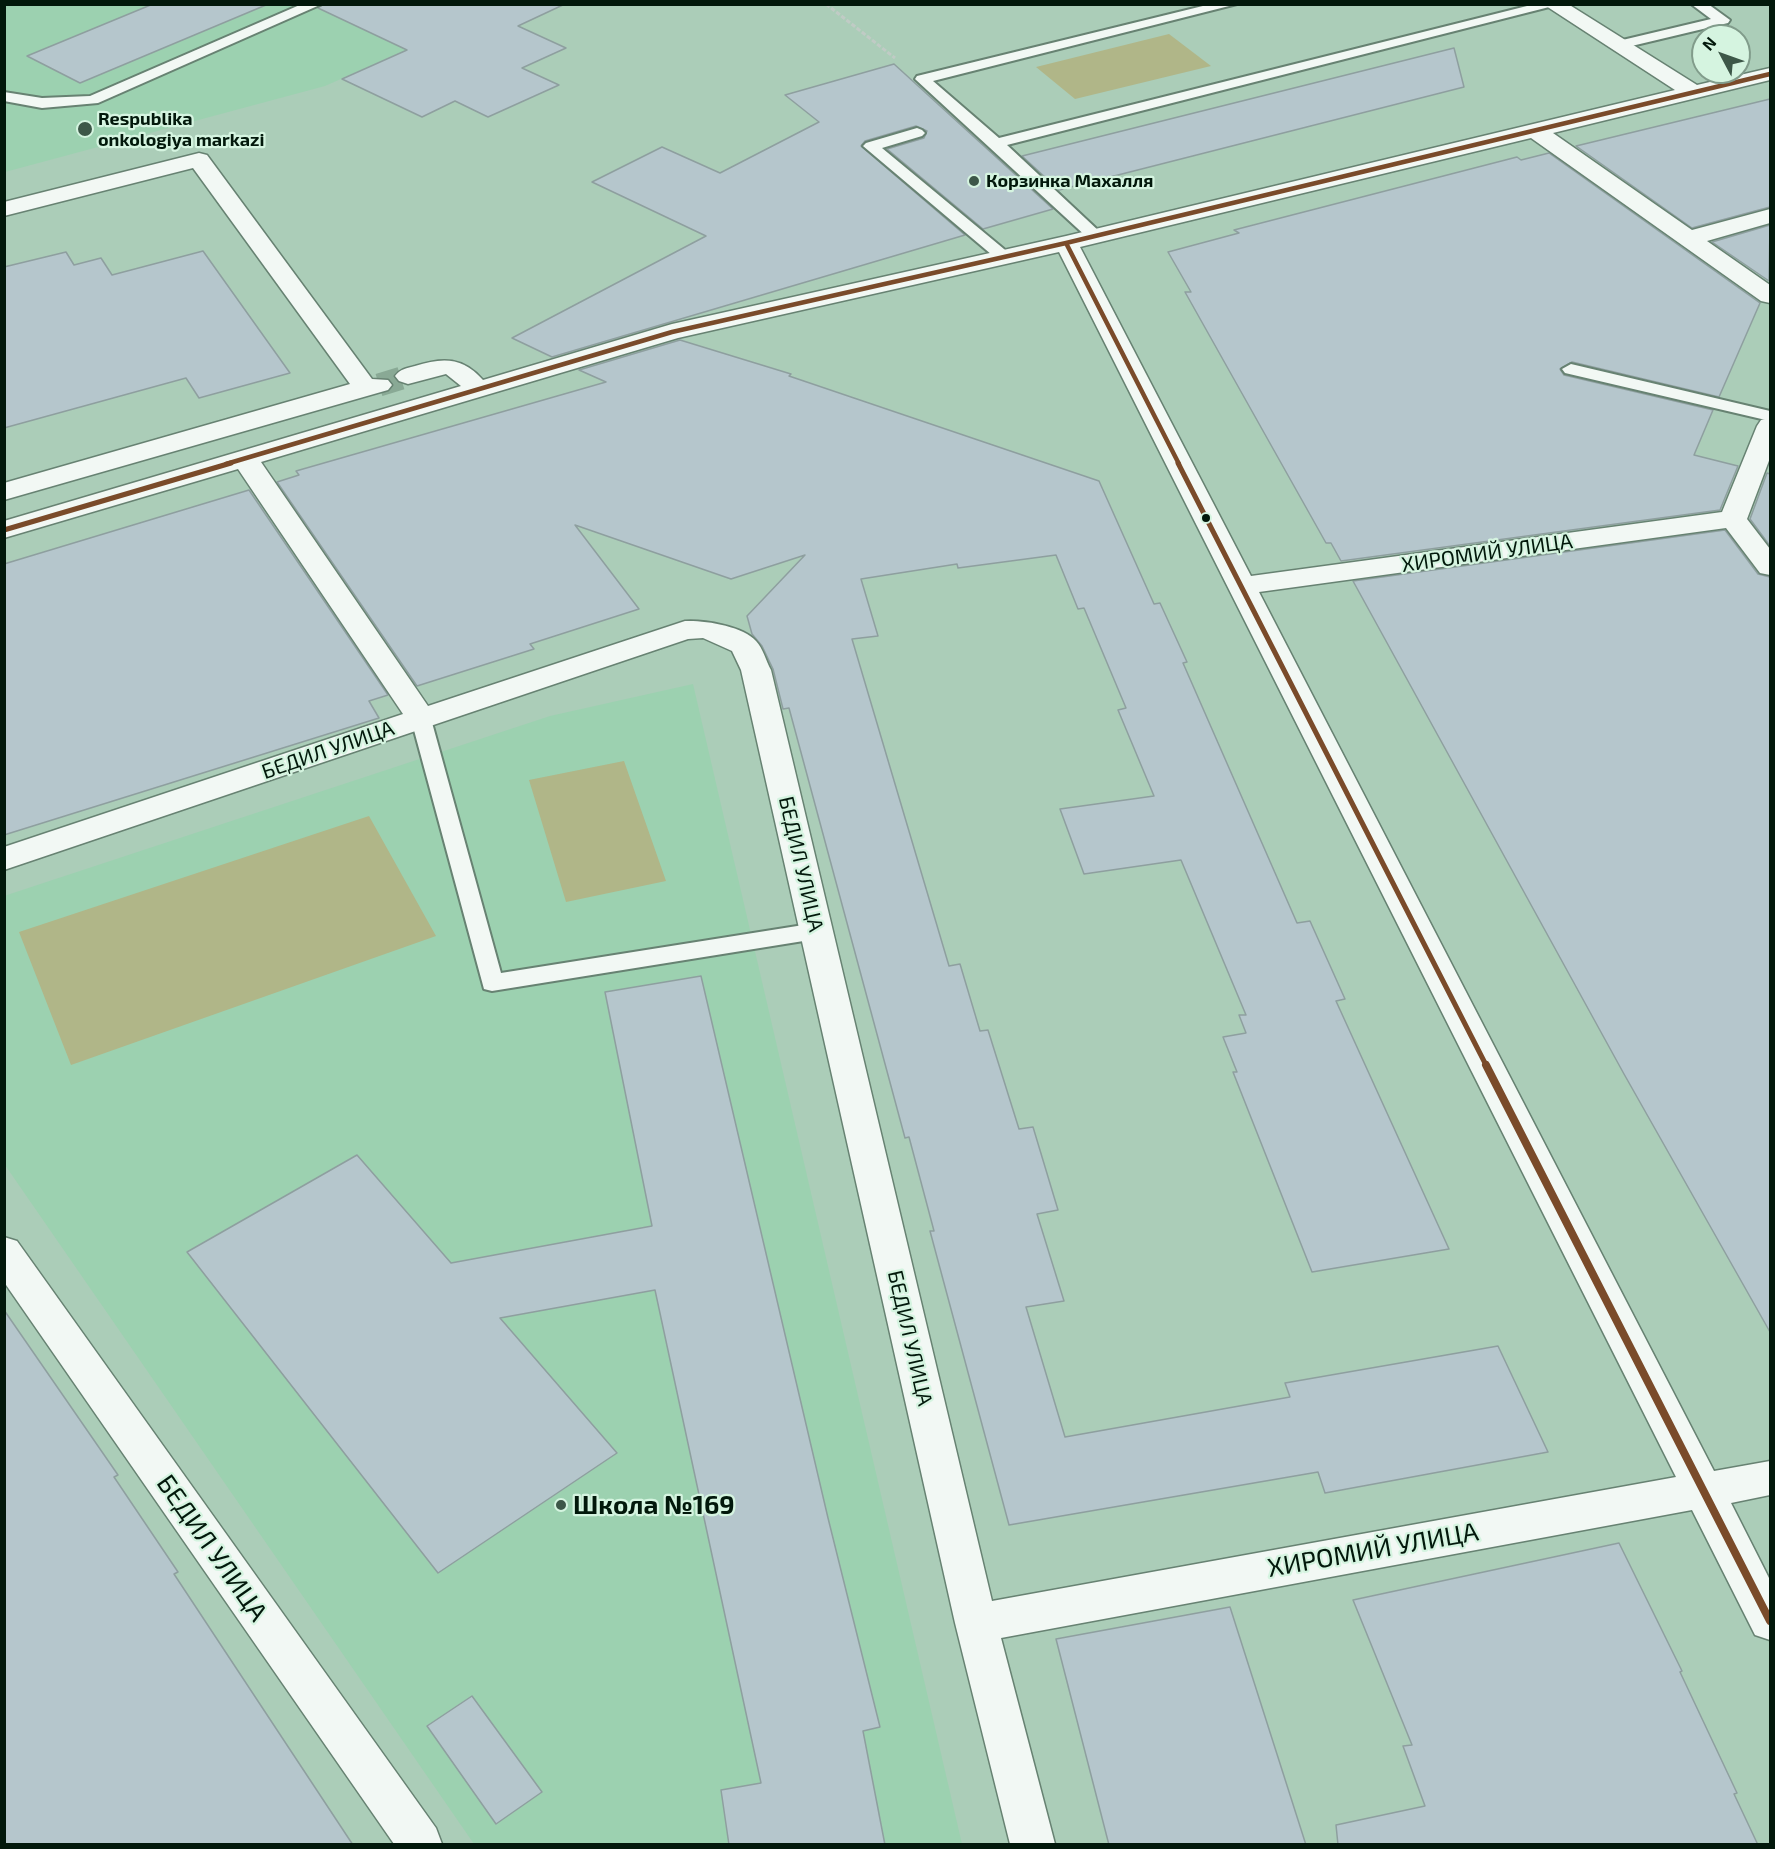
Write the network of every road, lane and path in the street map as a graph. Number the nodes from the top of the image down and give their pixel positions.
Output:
1 (315, 4) edge
2 (826, 4) edge
3 (1230, 4) edge
4 (1698, 4) edge
5 (1554, 5) edge
6 (1619, 45) junction
7 (1770, 74) edge
8 (922, 79) junction
9 (1694, 93) junction
10 (4, 96) edge
11 (1536, 131) junction
12 (917, 133) dead end
13 (996, 142) junction
14 (4, 209) edge
15 (1770, 216) edge
16 (1691, 238) junction
17 (1081, 240) junction
18 (1004, 257) junction
19 (1770, 296) edge
20 (1571, 369) dead end
21 (408, 376) tunnel mouth
22 (478, 390) junction
23 (1770, 416) edge
24 (1770, 426) edge
25 (245, 459) junction
26 (4, 492) edge
27 (1733, 519) junction
28 (4, 530) edge
29 (1770, 567) edge
30 (1241, 586) junction
31 (421, 718) junction
32 (4, 859) edge
33 (816, 931) junction
34 (4, 1252) edge
35 (1770, 1478) edge
36 (1704, 1490) junction
37 (1770, 1621) edge
38 (976, 1623) junction
39 (420, 1845) edge
40 (1032, 1845) edge

1 - 10 lane
2 - 8 path
3 - 8 lane
4 - 6 lane
5 - 6 street
5 - 13 lane
6 - 9 street
7 - 9 street
8 - 13 lane
9 - 11 street
11 - 16 street
11 - 17 street
12 - 18 lane
13 - 17 lane
14 - 26 street
15 - 16 street
16 - 19 street
17 - 18 street
17 - 30 street
18 - 22 street
20 - 23 lane
21 - 22 street
22 - 25 street
24 - 27 street
25 - 28 street
25 - 31 street
27 - 29 street
27 - 30 street, ХИРОМИЙ УЛИЦА
30 - 36 street
31 - 32 street, БЕДИЛ УЛИЦА
31 - 33 lane
31 - 33 street, БЕДИЛ УЛИЦА
33 - 38 street, БЕДИЛ УЛИЦА
34 - 39 street, БЕДИЛ УЛИЦА
35 - 36 street, ХИРОМИЙ УЛИЦА
36 - 37 street
36 - 38 street, ХИРОМИЙ УЛИЦА
38 - 40 street, БЕДИЛ УЛИЦА

